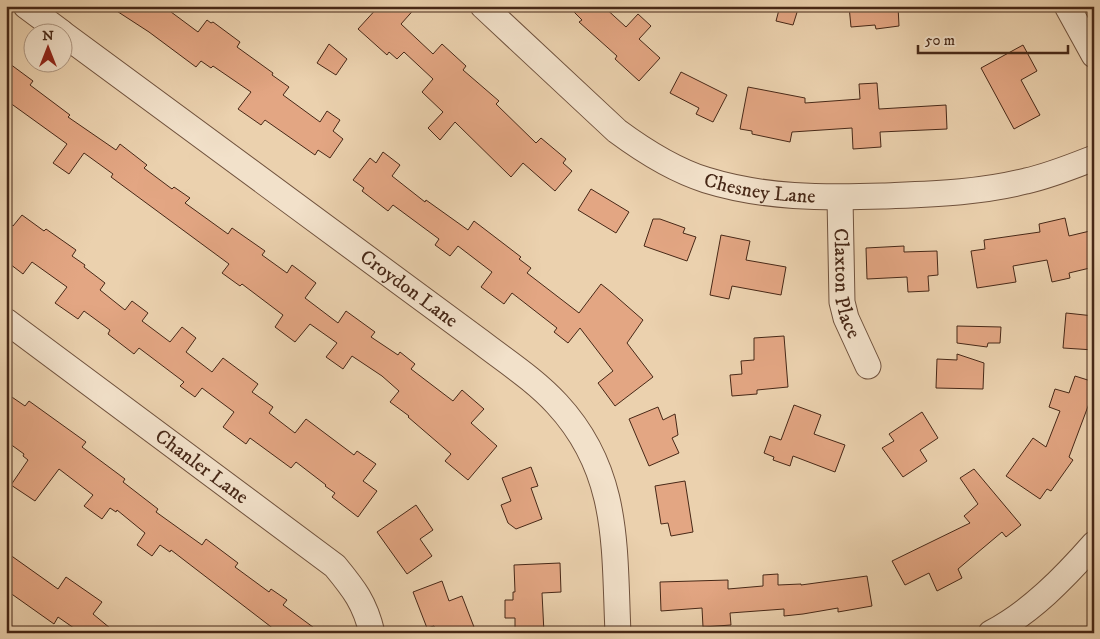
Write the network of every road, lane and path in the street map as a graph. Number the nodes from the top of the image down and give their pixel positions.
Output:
1 (26, 6) edge
2 (483, 6) edge
3 (1067, 6) edge
4 (47, 22) edge
5 (72, 40) edge
6 (1091, 44) edge
7 (1094, 158) edge
8 (840, 198) junction
9 (6, 321) edge
10 (868, 366) dead end
11 (1094, 544) edge
12 (372, 633) edge
13 (618, 633) edge
14 (991, 633) edge

1 - 4 street, Croydon Lane
2 - 8 street, Chesney Lane
3 - 6 street
5 - 13 street, Croydon Lane
7 - 8 street, Chesney Lane
8 - 10 street, Claxton Place
9 - 12 street, Chanler Lane
11 - 14 street

